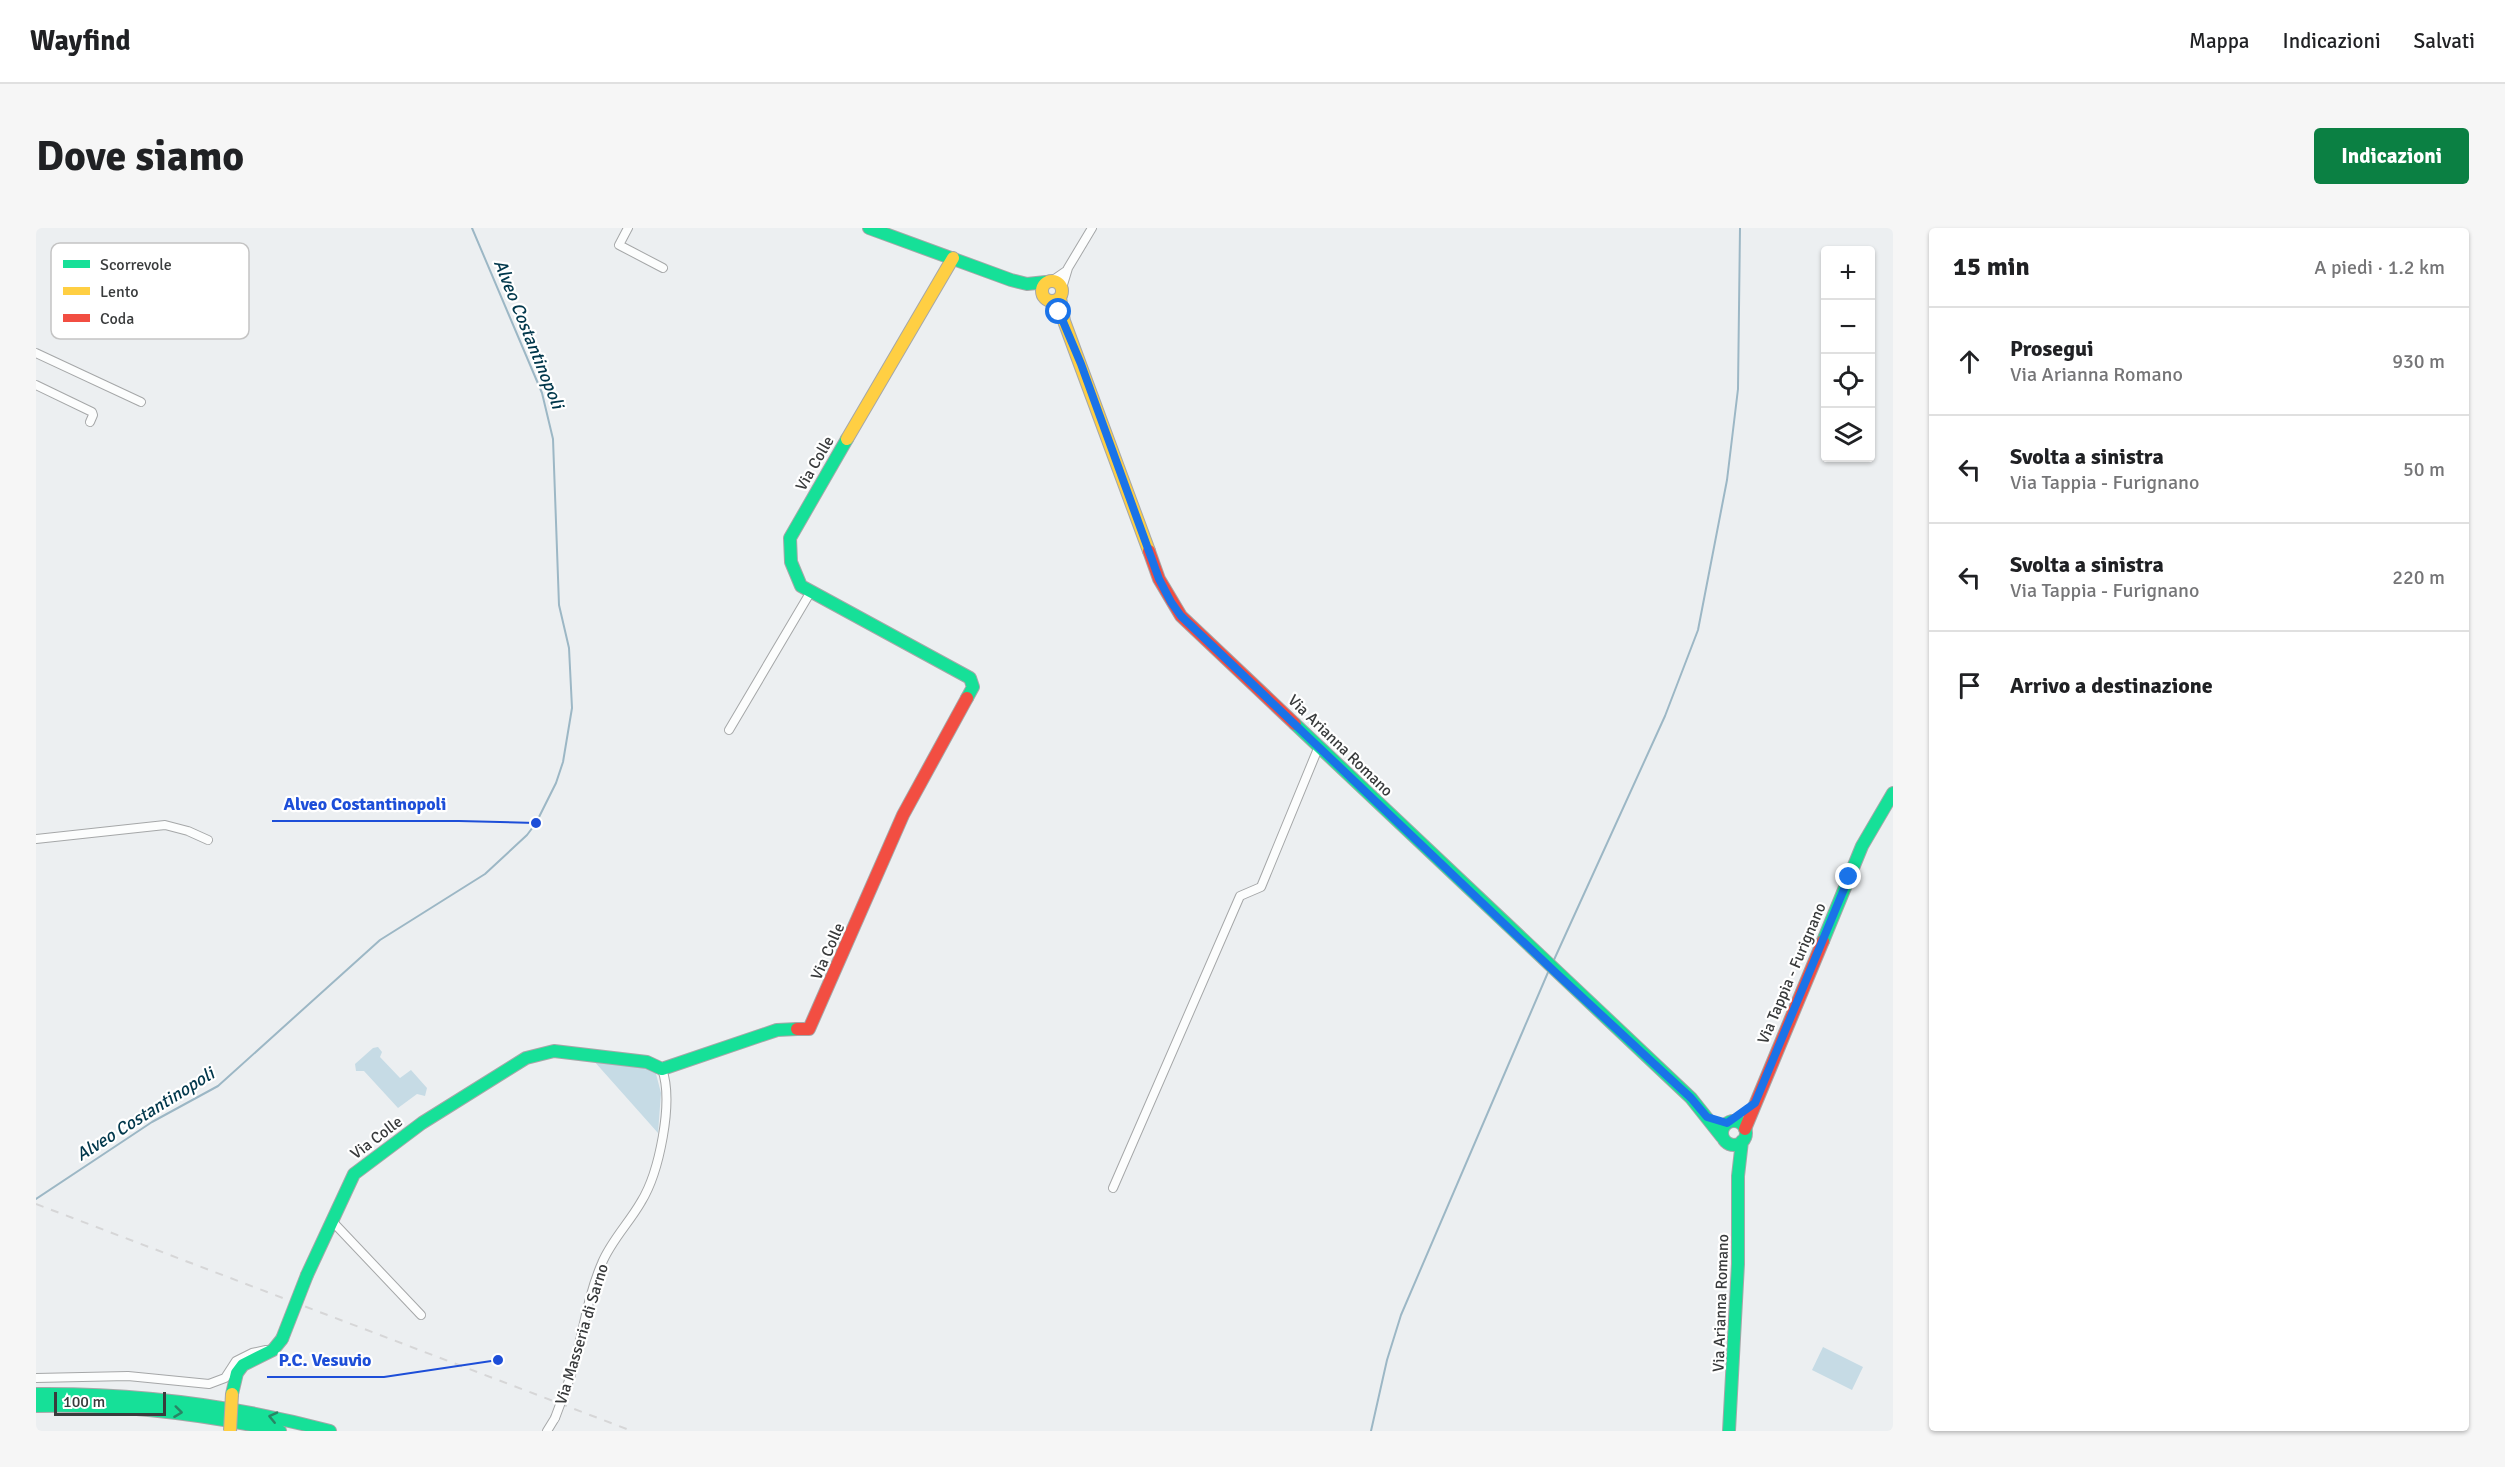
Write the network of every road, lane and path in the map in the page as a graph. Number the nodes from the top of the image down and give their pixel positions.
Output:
1 (628, 228) edge
2 (869, 228) edge
3 (1092, 228) edge
4 (953, 258) junction
5 (663, 268) dead end
6 (1052, 290) junction
7 (36, 353) edge
8 (36, 385) edge
9 (141, 402) dead end
10 (90, 423) dead end
11 (810, 593) junction
12 (729, 730) dead end
13 (1319, 747) junction
14 (1893, 793) edge
15 (36, 839) edge
16 (208, 840) dead end
17 (662, 1069) junction
18 (1755, 1103) junction
19 (1707, 1117) junction
20 (1729, 1122) junction
21 (1743, 1135) junction
22 (1724, 1139) junction
23 (1738, 1176) junction
24 (1113, 1188) dead end
25 (331, 1220) junction
26 (421, 1315) dead end
27 (273, 1350) junction
28 (36, 1378) edge
29 (36, 1394) edge
30 (36, 1406) edge
31 (230, 1431) edge
32 (280, 1431) edge
33 (330, 1431) edge
34 (547, 1431) edge
35 (1729, 1431) edge

1 - 5 street
2 - 4 main road
3 - 6 street
4 - 6 main road
4 - 11 main road, Via Colle
6 - 13 main road, Via Arianna Romano
7 - 9 street
8 - 10 street
11 - 12 street
11 - 17 main road, Via Colle
13 - 19 main road, Via Arianna Romano
13 - 24 street
14 - 18 main road, Via Tappia - Furignano
15 - 16 street
17 - 25 main road, Via Colle
17 - 34 street, Via Masseria di Sarno, bridge
18 - 20 main road
18 - 21 main road, Via Tappia - Furignano
19 - 20 main road
19 - 22 main road, Via Arianna Romano
20 - 21 main road
20 - 22 main road
21 - 22 main road
21 - 23 main road, Via Arianna Romano
22 - 23 main road, Via Arianna Romano
23 - 35 main road, Via Arianna Romano
25 - 26 street
25 - 27 main road, Via Colle, bridge
27 - 28 street
27 - 31 main road, Via Colle, bridge
33 -> 29 main road
30 -> 32 main road

